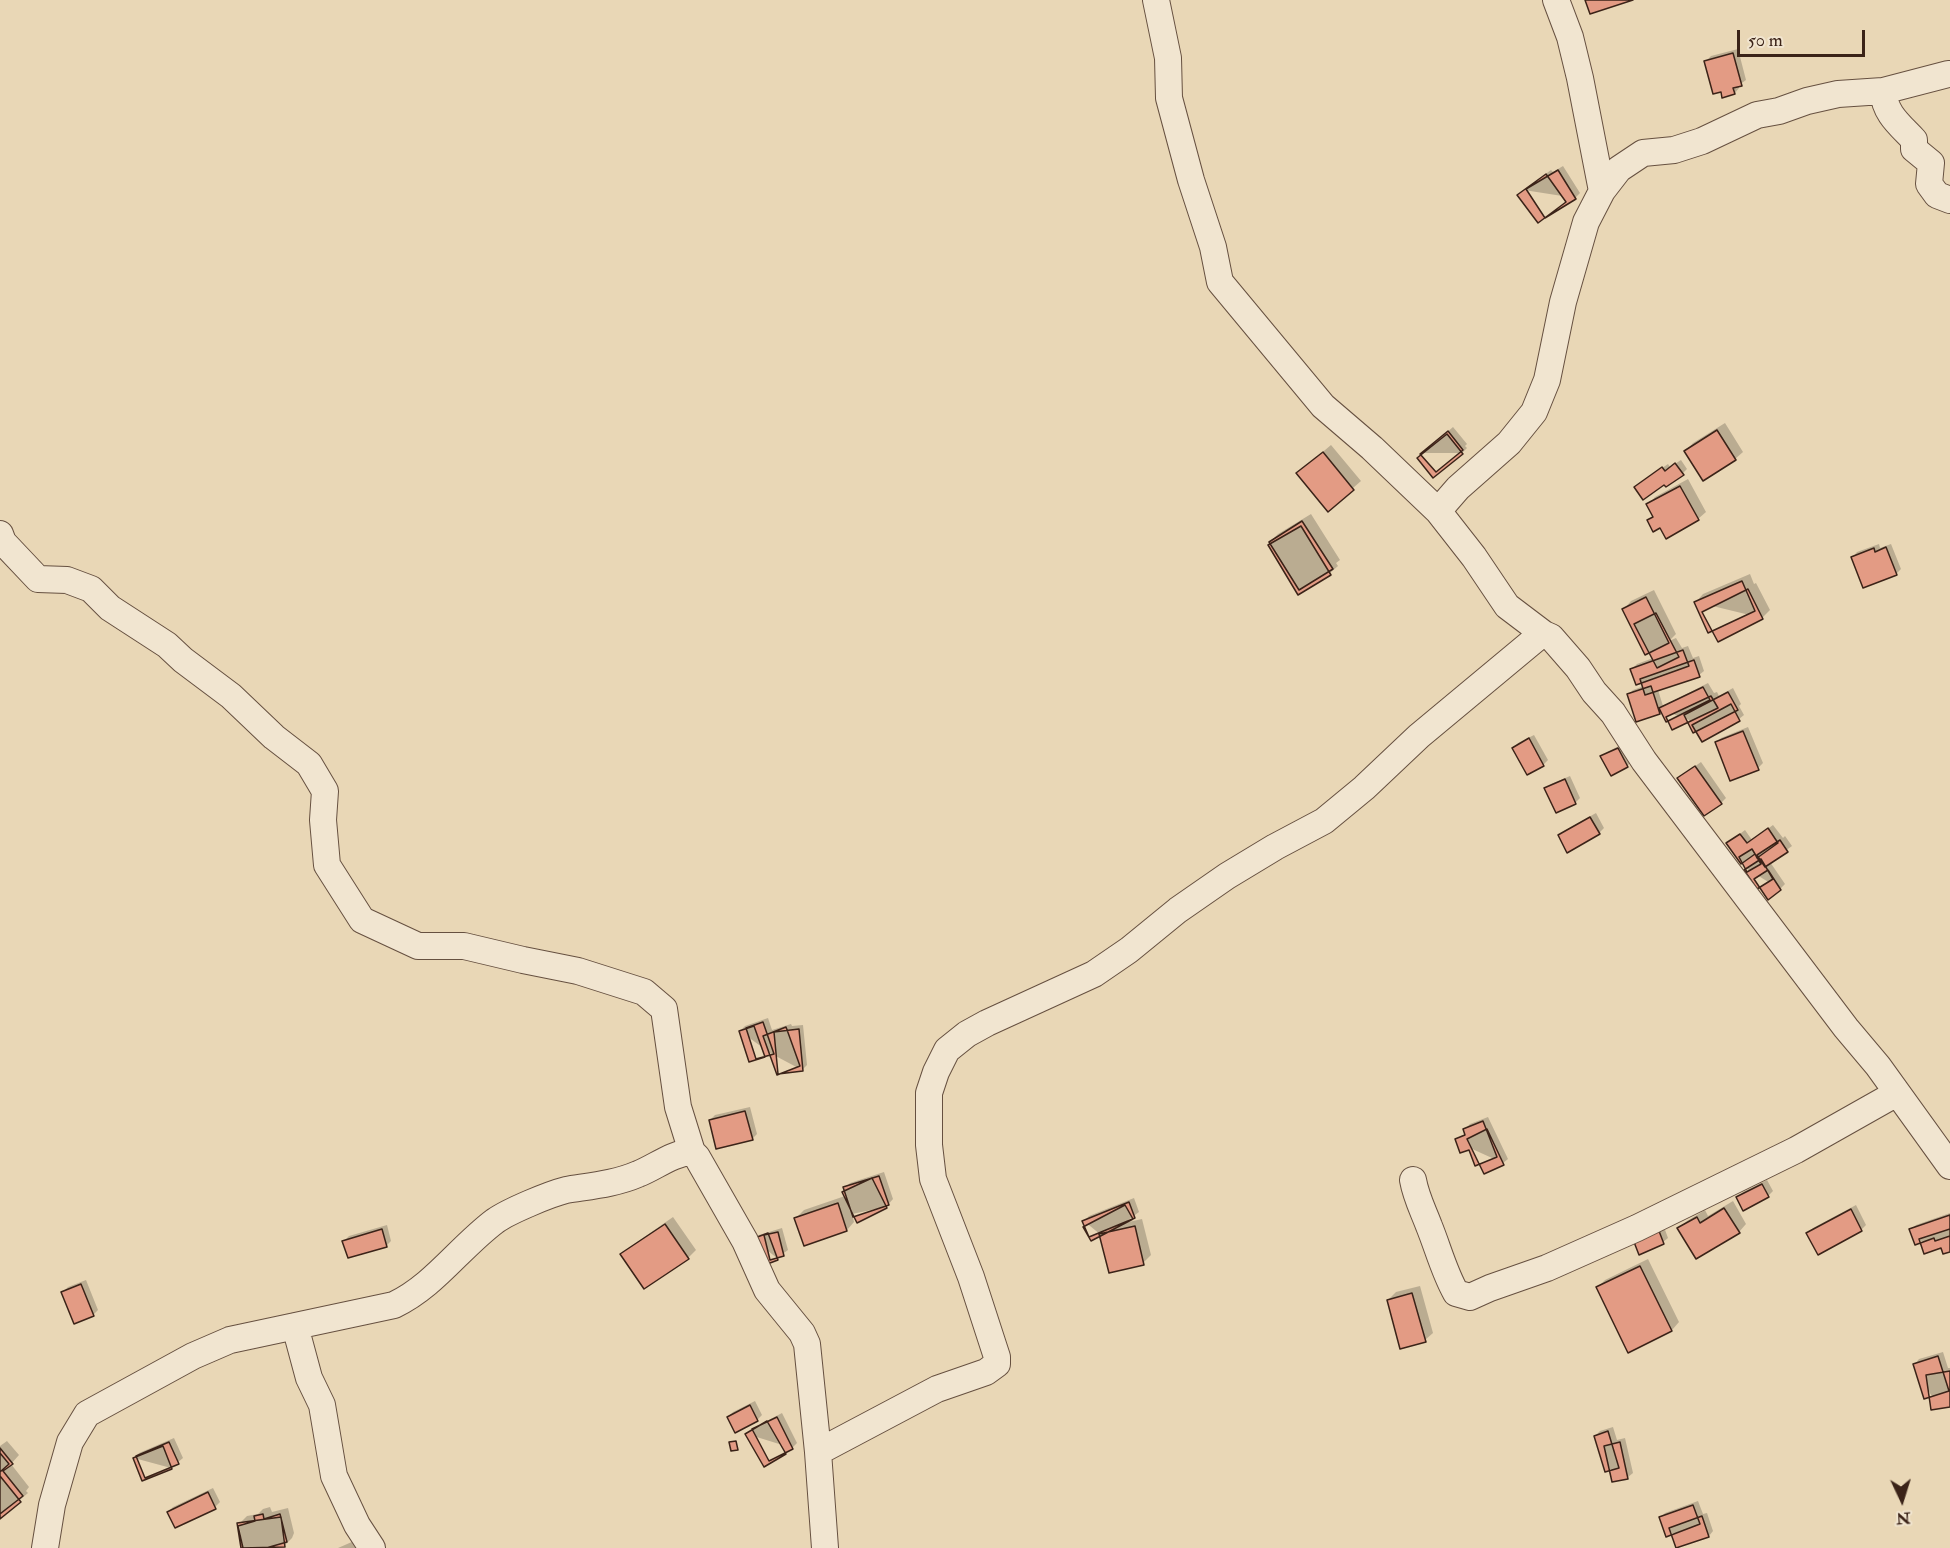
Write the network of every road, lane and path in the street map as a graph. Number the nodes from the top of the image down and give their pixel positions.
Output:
1 (1156, 0) edge
2 (1556, 0) edge
3 (1948, 74) dead end
4 (1883, 90) junction
5 (1602, 191) junction
6 (1950, 200) edge
7 (1438, 511) junction
8 (0, 534) edge
9 (1544, 634) junction
10 (1897, 1093) junction
11 (692, 1152) junction
12 (1950, 1166) edge
13 (1413, 1180) dead end
14 (295, 1326) junction
15 (818, 1452) junction
16 (45, 1548) edge
17 (372, 1548) edge
18 (825, 1548) edge

1 - 7 street
2 - 5 street
3 - 4 street
4 - 5 street
4 - 6 street
5 - 7 street
7 - 9 street
8 - 11 street
9 - 10 street
9 - 15 street
10 - 12 street
10 - 13 street
11 - 14 street
11 - 15 street
14 - 16 street
14 - 17 street
15 - 18 street

